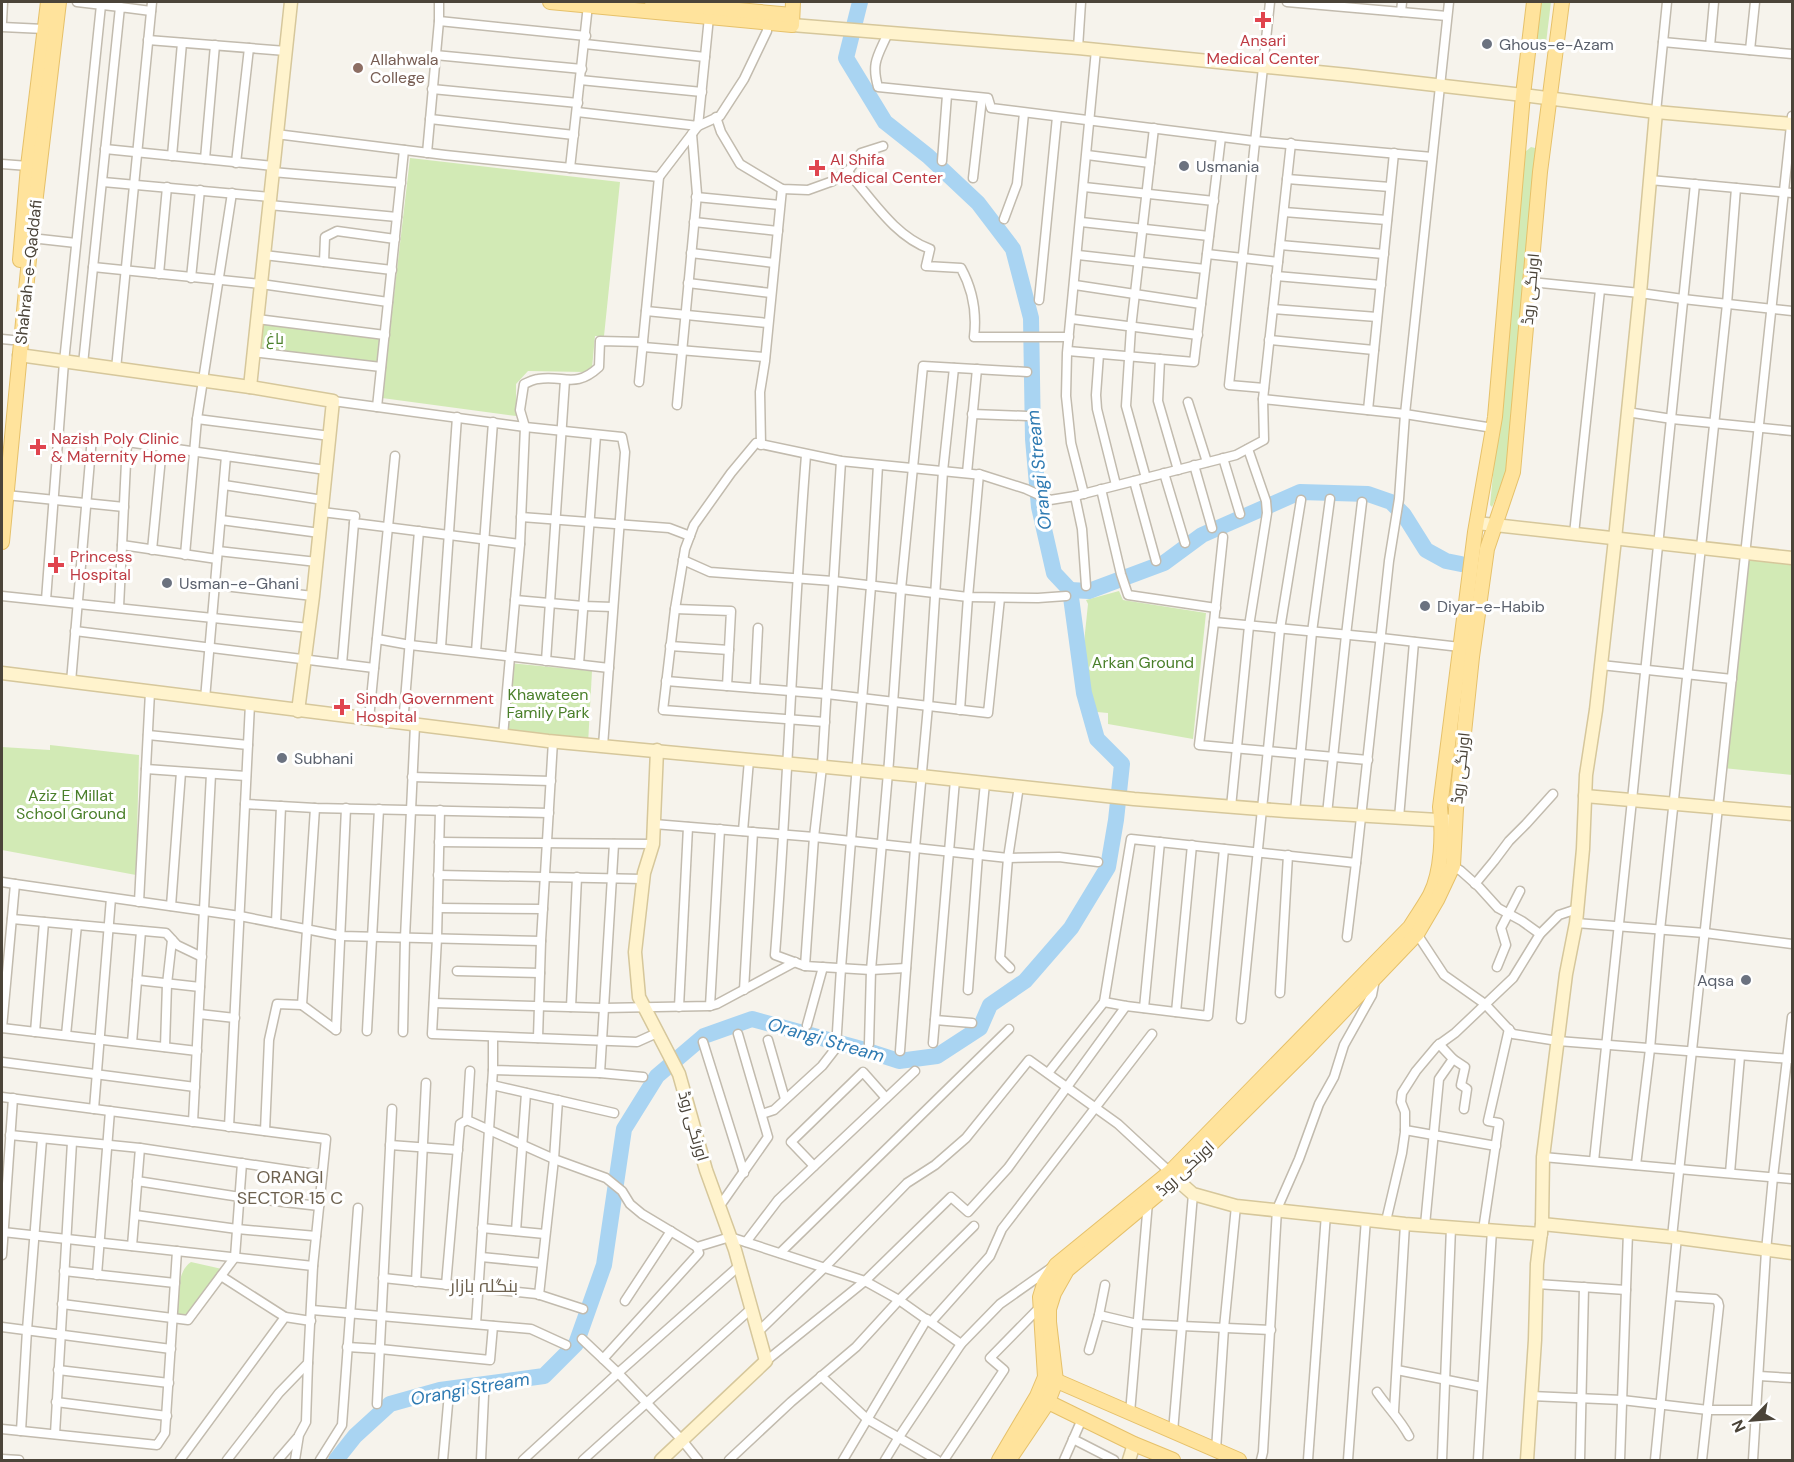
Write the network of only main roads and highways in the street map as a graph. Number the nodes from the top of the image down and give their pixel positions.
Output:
1 (48, 2) edge
2 (59, 2) edge
3 (550, 2) edge
4 (652, 2) edge
5 (1534, 2) edge
6 (1562, 2) edge
7 (589, 3) edge
8 (713, 9) edge
9 (787, 16) edge
10 (7, 340) edge
11 (2, 438) edge
12 (2, 542) edge
13 (1446, 816) junction
14 (1173, 1175) junction
15 (1051, 1379) junction
16 (1042, 1399) junction
17 (999, 1461) edge
18 (1009, 1461) edge
19 (1173, 1461) edge
20 (1239, 1461) edge

1 - 10 main road, Shahrah-e-Qaddafi
2 - 12 main road, Shahrah-e-Qaddafi
3 - 7 main road
4 - 8 main road
5 - 13 main road, اورنگی روڈ
6 - 13 main road, اورنگی روڈ
7 - 8 main road
8 - 9 main road
10 - 11 main road, Shahrah-e-Qaddafi
13 - 14 main road
13 - 14 main road, اورنگی روڈ
14 - 15 main road, اورنگی روڈ
14 - 15 main road
15 - 16 main road
15 - 20 main road
16 - 17 main road
16 - 18 main road
16 - 19 main road

